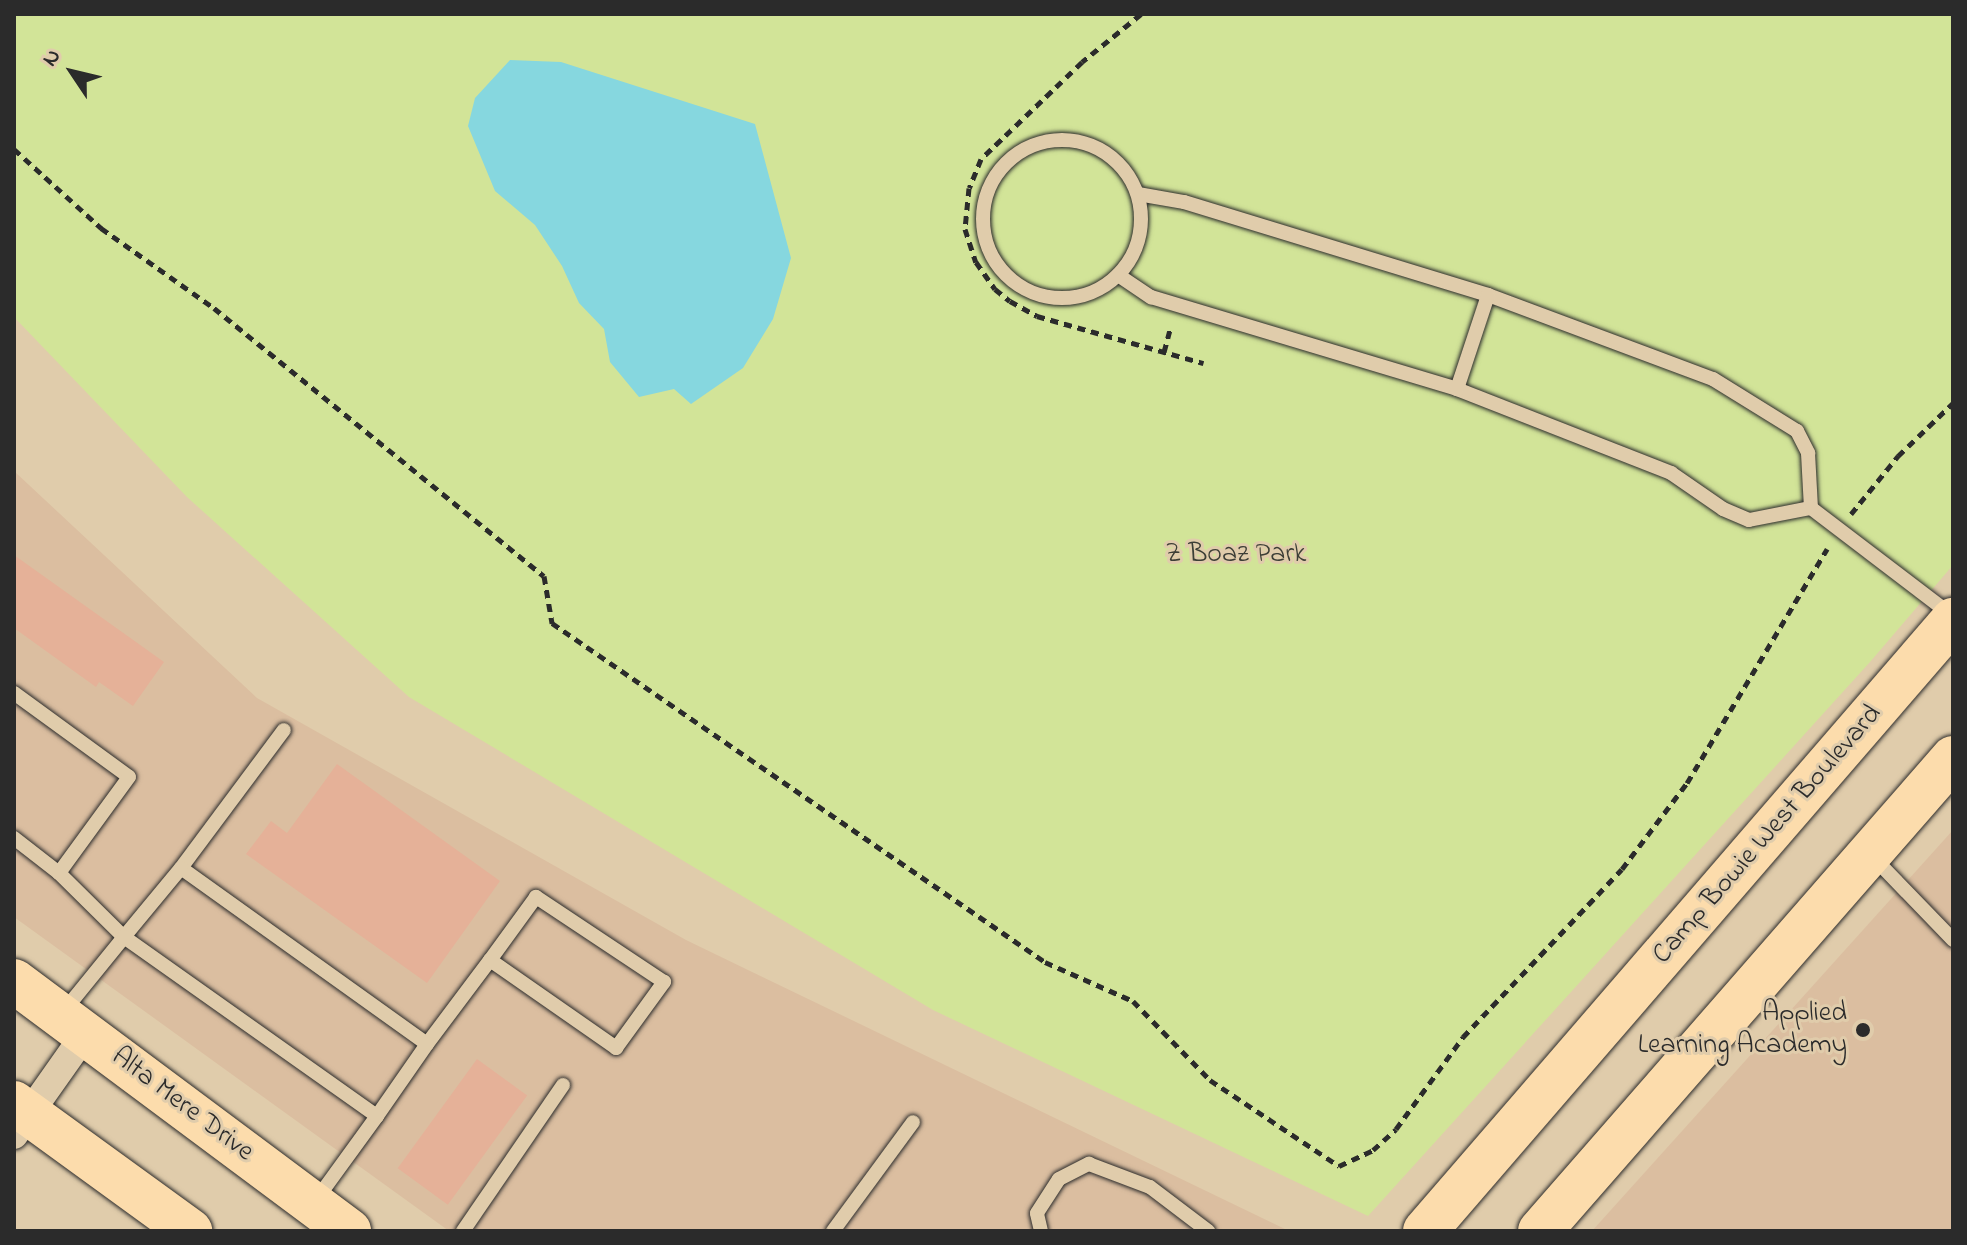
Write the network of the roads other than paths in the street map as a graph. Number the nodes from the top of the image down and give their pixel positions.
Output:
1 (1138, 194) junction
2 (1118, 275) junction
3 (1488, 295) junction
4 (1457, 389) junction
5 (1811, 508) junction
6 (1953, 618) edge
7 (14, 693) edge
8 (284, 730) dead end
9 (1953, 758) edge
10 (14, 838) edge
11 (1868, 853) junction
12 (181, 868) junction
13 (59, 873) junction
14 (124, 937) junction
15 (1953, 940) edge
16 (490, 960) junction
17 (14, 981) edge
18 (73, 1024) junction
19 (427, 1044) junction
20 (563, 1085) dead end
21 (377, 1116) junction
22 (19, 1118) edge
23 (913, 1122) dead end
24 (313, 1204) junction
25 (190, 1231) edge
26 (349, 1231) edge
27 (463, 1231) edge
28 (833, 1231) edge
29 (1041, 1231) edge
30 (1208, 1231) edge
31 (1425, 1231) edge
32 (1540, 1231) edge

1 - 2 lane
1 - 2 lane
1 - 3 lane
2 - 4 lane
3 - 4 lane
3 - 5 lane
4 - 5 lane
5 - 6 lane
6 - 31 main road, Camp Bowie West Boulevard
7 - 13 lane
8 - 12 lane
9 - 11 main road
10 - 13 lane
11 - 15 lane
11 - 32 main road
12 - 14 lane
12 - 19 lane
13 - 14 lane
14 - 18 lane
14 - 21 lane
16 - 16 lane
16 - 19 lane
17 - 18 main road, Alta Mere Drive
18 - 22 street
18 - 24 main road, Alta Mere Drive
19 - 21 lane
20 - 27 lane
21 - 24 lane
22 - 25 main road
23 - 28 lane
24 - 26 main road, Alta Mere Drive
29 - 30 lane

